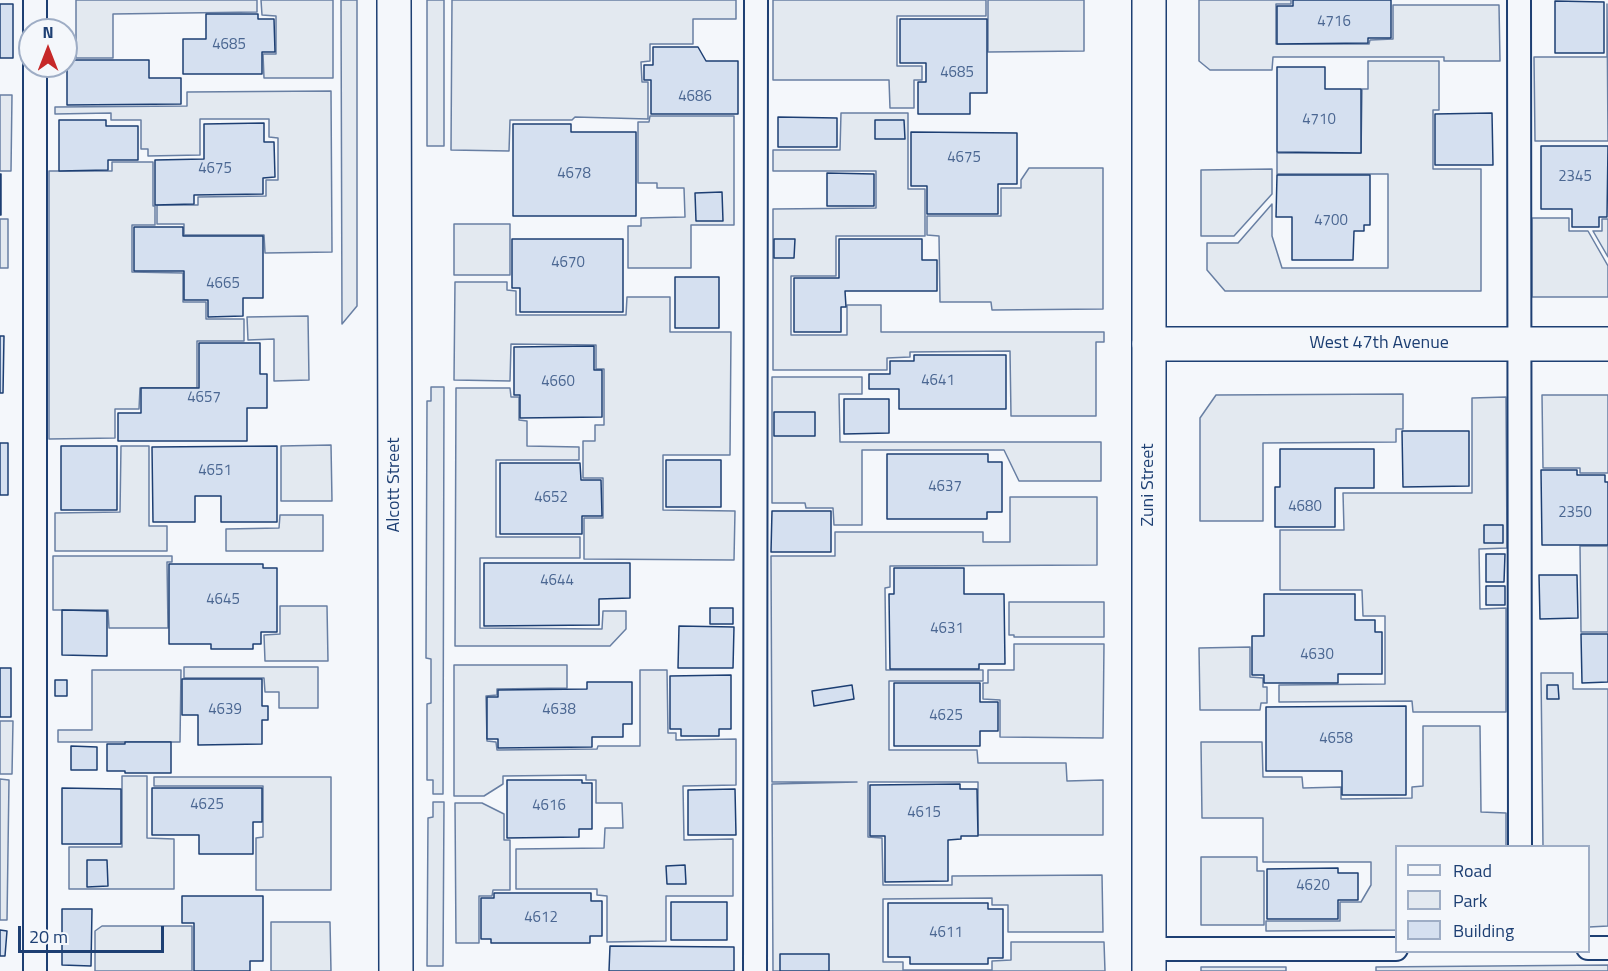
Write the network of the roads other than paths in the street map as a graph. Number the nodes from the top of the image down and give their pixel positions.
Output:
1 (35, 0) edge
2 (394, 0) edge
3 (756, 0) edge
4 (1149, 0) edge
5 (1519, 0) edge
6 (35, 18) edge
7 (35, 78) edge
8 (1149, 344) junction
9 (1519, 344) junction
10 (1608, 344) edge
11 (1520, 845) edge
12 (1590, 948) edge
13 (1608, 948) edge
14 (1395, 949) edge
15 (1149, 960) edge
16 (34, 971) edge
17 (396, 971) edge
18 (755, 971) edge

1 - 6 lane
2 - 17 street, Alcott Street
3 - 18 lane
4 - 8 street, Zuni Street
5 - 9 lane
7 - 16 lane
8 - 9 street, West 47th Avenue
8 - 15 street, Zuni Street
9 - 10 street, West 47th Avenue
9 - 11 lane
12 - 13 lane
14 - 15 lane

